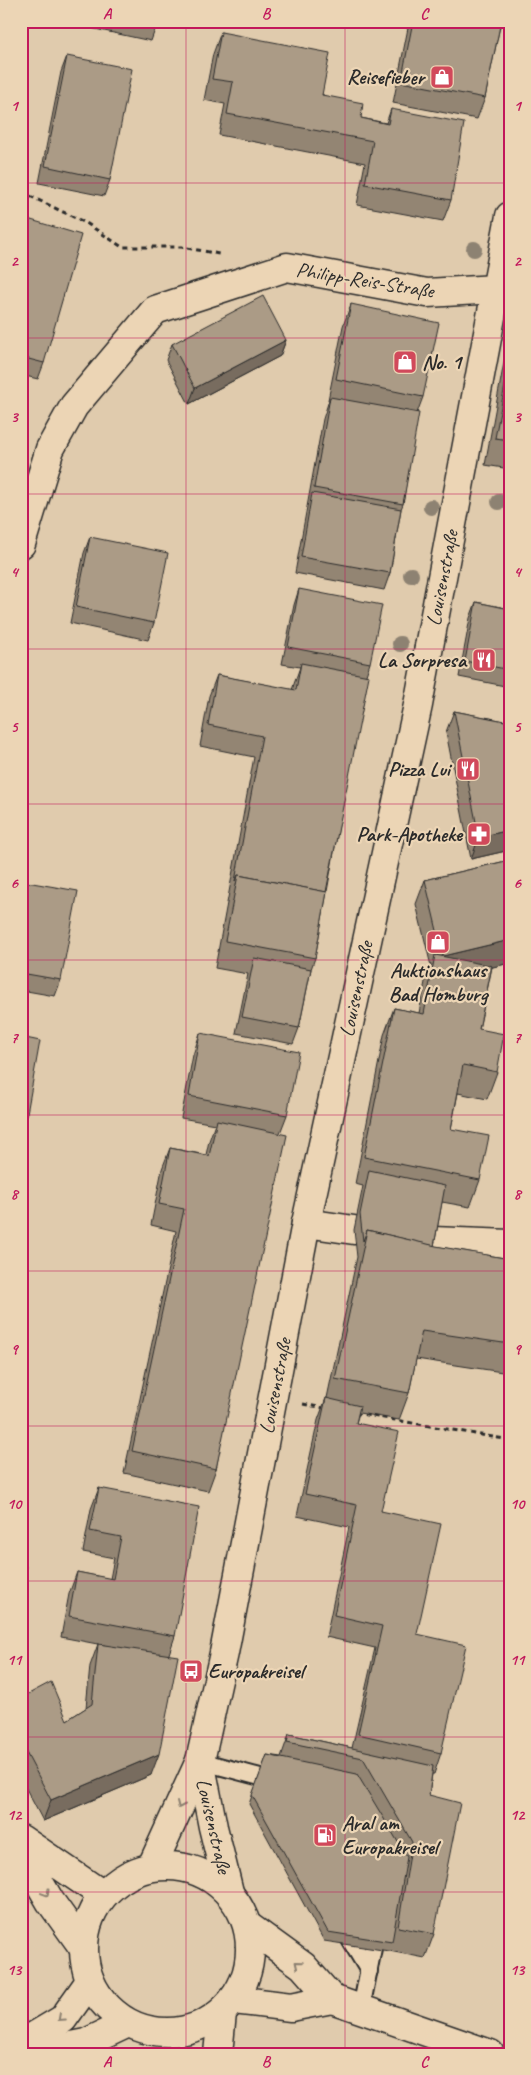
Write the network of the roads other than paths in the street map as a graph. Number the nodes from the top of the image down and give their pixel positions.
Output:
1 (510, 216) edge
2 (503, 291) edge
3 (21, 544) edge
4 (306, 1223) junction
5 (354, 1230) dead end
6 (432, 1241) edge
7 (510, 1244) edge
8 (200, 1761) junction
9 (254, 1775) junction
10 (292, 1785) edge
11 (263, 1792) edge
12 (21, 1839) edge
13 (21, 1851) edge
14 (152, 1866) junction
15 (229, 1892) junction
16 (102, 1895) junction
17 (380, 1914) edge
18 (339, 1915) edge
19 (248, 1926) junction
20 (84, 1947) junction
21 (369, 1971) junction
22 (90, 1981) junction
23 (332, 1999) junction
24 (228, 2006) junction
25 (361, 2009) junction
26 (128, 2023) junction
27 (167, 2043) edge
28 (21, 2044) edge
29 (30, 2054) edge
30 (218, 2054) edge
31 (490, 2054) edge

1 - 2 street, Louisenstraße
2 - 3 street, Philipp-Reis-Straße
2 - 4 street, Louisenstraße
4 - 5 street
4 - 8 street, Louisenstraße
6 - 7 street
8 - 9 lane
8 -> 14 street, Louisenstraße
8 - 15 street, Louisenstraße
9 - 10 lane
9 - 11 lane
12 - 16 street
13 -> 20 street
14 - 15 street
14 - 16 street
15 - 19 street
16 - 20 street
17 - 21 lane
18 - 21 lane
23 -> 19 street
19 - 24 street
20 - 22 street
21 - 25 lane
22 - 26 street
22 -> 28 street
23 - 24 street
23 - 25 street
24 - 27 street
24 - 30 street
25 - 31 street
26 - 27 street
26 - 29 street

